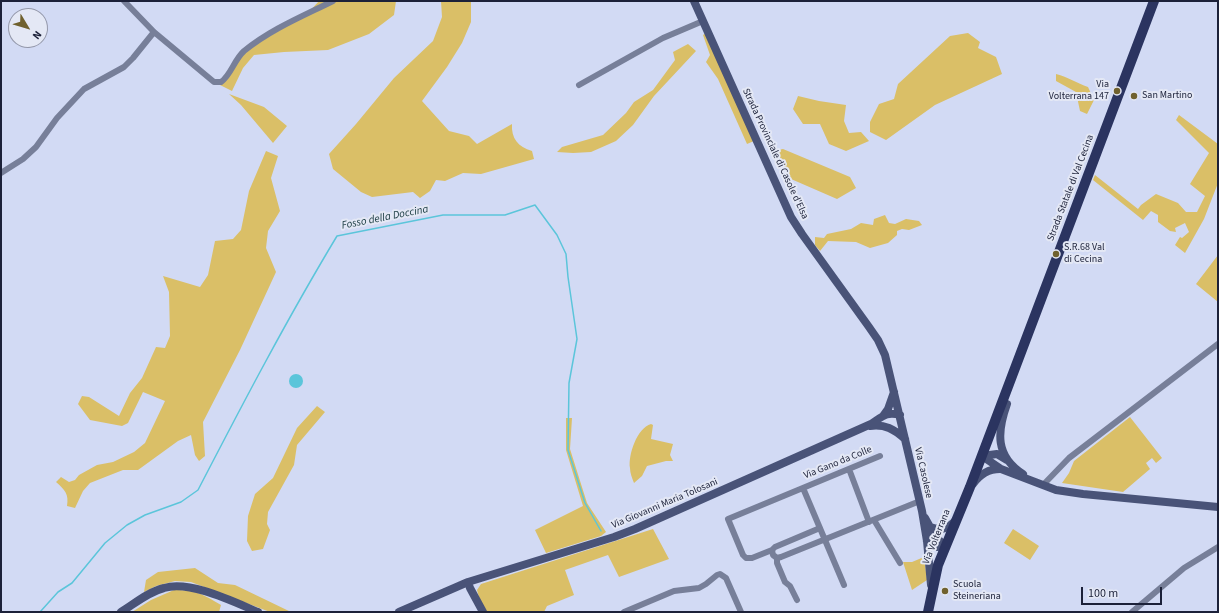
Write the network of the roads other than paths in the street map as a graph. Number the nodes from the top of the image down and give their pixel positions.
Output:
1 (124, 1) edge
2 (333, 1) edge
3 (694, 1) edge
4 (1154, 1) edge
5 (703, 21) junction
6 (154, 32) junction
7 (214, 82) junction
8 (579, 85) dead end
9 (222, 89) dead end
10 (1, 173) edge
11 (1218, 344) edge
12 (1020, 357) junction
13 (894, 392) junction
14 (900, 415) junction
15 (883, 416) junction
16 (882, 425) junction
17 (864, 427) junction
18 (905, 439) junction
19 (880, 456) dead end
20 (982, 456) junction
21 (1007, 460) junction
22 (849, 469) junction
23 (1001, 469) junction
24 (1034, 481) junction
25 (1043, 485) junction
26 (803, 488) junction
27 (967, 495) junction
28 (920, 501) junction
29 (1218, 507) edge
30 (922, 511) junction
31 (959, 517) junction
32 (871, 521) junction
33 (930, 527) junction
34 (820, 528) junction
35 (825, 540) junction
36 (927, 541) junction
37 (945, 546) junction
38 (1218, 547) edge
39 (772, 550) junction
40 (777, 558) junction
41 (900, 563) dead end
42 (468, 582) junction
43 (844, 585) dead end
44 (932, 588) junction
45 (797, 600) dead end
46 (121, 612) edge
47 (258, 612) edge
48 (399, 612) edge
49 (483, 612) edge
50 (624, 612) edge
51 (741, 612) edge
52 (928, 612) edge
53 (1132, 612) edge

1 - 6 street
2 - 7 street
3 - 5 main road, Strada Provinciale di Casole d'Elsa
4 - 12 main road, Strada Statale di Val Cecina
5 - 8 street
5 - 13 main road, Strada Provinciale di Casole d'Elsa
6 - 7 street
6 - 10 street
7 - 9 street
11 - 25 street
12 - 20 main road, Strada Statale di Val Cecina
12 - 21 main road
13 - 14 main road, Strada Provinciale di Casole d'Elsa
13 - 15 main road
14 - 15 main road, Via Giovanni Maria Tolosani
14 - 16 main road, Via Giovanni Maria Tolosani
14 - 18 main road, Strada Provinciale di Casole d'Elsa
15 - 17 main road, Via Giovanni Maria Tolosani
16 - 17 main road, Via Giovanni Maria Tolosani
16 - 18 main road
17 - 42 main road, Via Giovanni Maria Tolosani
18 - 28 main road, Via Casolese
19 - 22 street, Via Gano da Colle
20 - 21 main road
20 - 23 main road
20 - 27 main road, Strada Statale di Val Cecina
21 - 24 main road
22 - 26 street, Via Gano da Colle
22 - 32 street
23 - 24 main road
23 - 27 main road
24 - 25 main road
25 - 29 main road
26 - 34 street, Via Gano da Colle
26 - 39 street, Via Gano da Colle
27 - 31 main road, Via Volterrana
28 - 30 main road, Via Casolese
28 - 32 street
30 - 33 main road, Via Casolese
30 - 36 main road, Via Casolese
31 - 33 main road
31 - 37 main road, Via Volterrana
32 - 35 street
32 - 41 street
33 - 37 main road, Via Casolese
34 - 35 street, Via Gano da Colle
34 - 39 street
35 - 40 street
35 - 43 street, Via Gano da Colle
36 - 37 main road
36 - 44 main road, Via Casolese
37 - 44 main road, Via Volterrana
38 - 53 street
39 - 40 street
40 - 45 street
42 - 48 main road, Via Giovanni Maria Tolosani
42 - 49 main road
44 - 52 main road, Via Volterrana
46 - 47 main road
50 - 51 street

